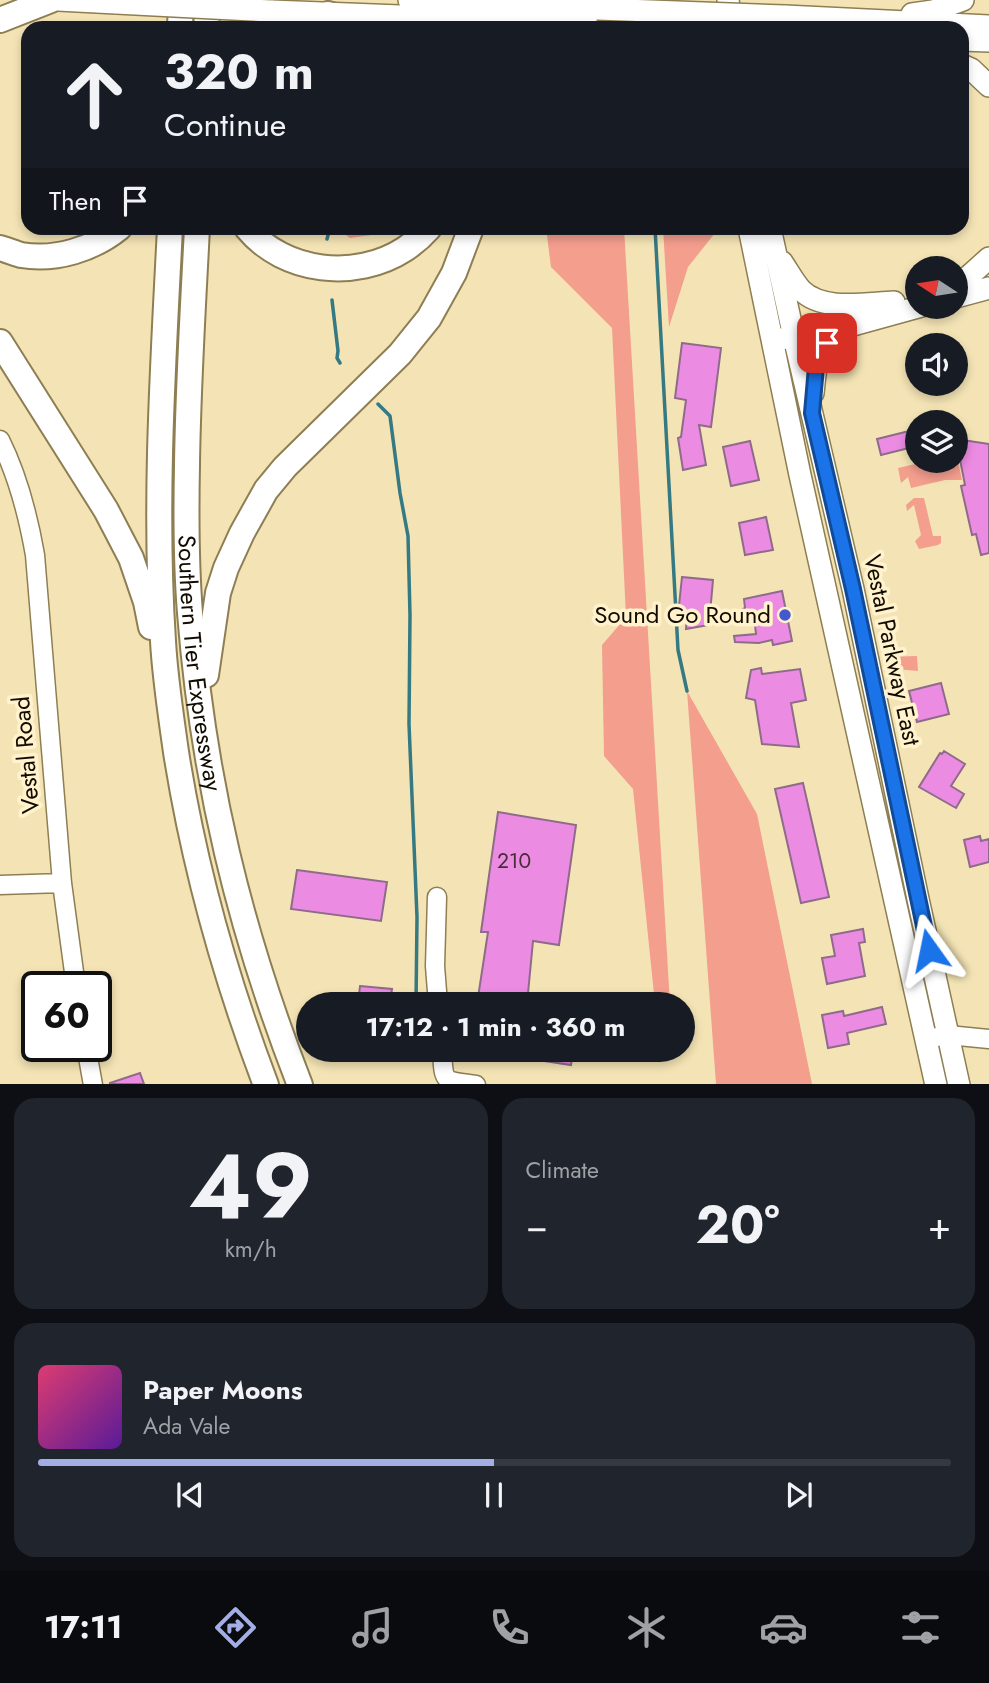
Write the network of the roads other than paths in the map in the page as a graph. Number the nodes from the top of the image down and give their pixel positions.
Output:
1 (51, 0) edge
2 (58, 0) edge
3 (181, 0) edge
4 (208, 0) edge
5 (409, 0) edge
6 (703, 0) edge
7 (728, 0) edge
8 (963, 0) edge
9 (328, 14) junction
10 (592, 15) edge
11 (0, 20) edge
12 (869, 20) junction
13 (180, 21) edge
14 (206, 21) edge
15 (348, 21) edge
16 (645, 21) edge
17 (706, 21) edge
18 (731, 21) edge
19 (889, 21) edge
20 (969, 25) edge
21 (989, 26) edge
22 (969, 40) edge
23 (989, 41) edge
24 (969, 68) edge
25 (989, 86) edge
26 (109, 235) edge
27 (170, 235) edge
28 (197, 235) edge
29 (252, 235) edge
30 (422, 235) edge
31 (468, 235) edge
32 (751, 235) edge
33 (772, 235) edge
34 (0, 248) edge
35 (776, 253) junction
36 (989, 258) edge
37 (968, 277) edge
38 (989, 288) edge
39 (968, 294) edge
40 (905, 299) edge
41 (894, 302) junction
42 (905, 311) edge
43 (846, 327) junction
44 (782, 333) junction
45 (0, 342) edge
46 (812, 413) junction
47 (0, 440) edge
48 (201, 713) junction
49 (172, 725) junction
50 (62, 883) junction
51 (0, 885) edge
52 (437, 897) dead end
53 (74, 971) edge
54 (437, 992) edge
55 (948, 1035) junction
56 (989, 1038) edge
57 (926, 1039) junction
58 (89, 1062) edge
59 (443, 1062) edge
60 (93, 1084) edge
61 (266, 1084) edge
62 (300, 1084) edge
63 (476, 1084) edge
64 (936, 1084) edge
65 (959, 1084) edge

1 - 11 highway
2 - 9 main road, bridge
3 - 13 highway
4 - 14 highway
5 - 10 main road
6 - 17 main road
7 - 18 main road
8 - 12 main road
9 - 10 main road
9 - 15 highway
10 - 12 main road, bridge
10 - 16 main road, bridge
12 - 19 main road
20 - 21 main road
22 - 23 main road
24 - 25 main road
26 - 34 highway
27 - 49 highway, Southern Tier Expressway
28 - 48 highway, Southern Tier Expressway
29 - 30 highway
31 - 48 highway
32 - 44 main road, Vestal Parkway East
33 - 35 main road, Vestal Parkway East
35 - 41 main road
35 - 44 main road, Vestal Parkway East
36 - 37 main road
38 - 39 main road
40 - 41 main road
41 - 44 main road
42 - 43 main road
43 - 44 main road
43 - 46 main road
44 - 46 main road, Vestal Parkway East
44 - 57 main road, Vestal Parkway East
45 - 49 highway
46 - 55 main road, Vestal Parkway East
47 - 50 street, Vestal Road
48 - 62 highway, Southern Tier Expressway
49 - 61 highway, Southern Tier Expressway
50 - 51 street
50 - 53 street, Vestal Road
52 - 54 street
55 - 56 street
55 - 57 street
55 - 65 main road, Vestal Parkway East
57 - 64 main road, Vestal Parkway East
58 - 60 street
59 - 63 street

